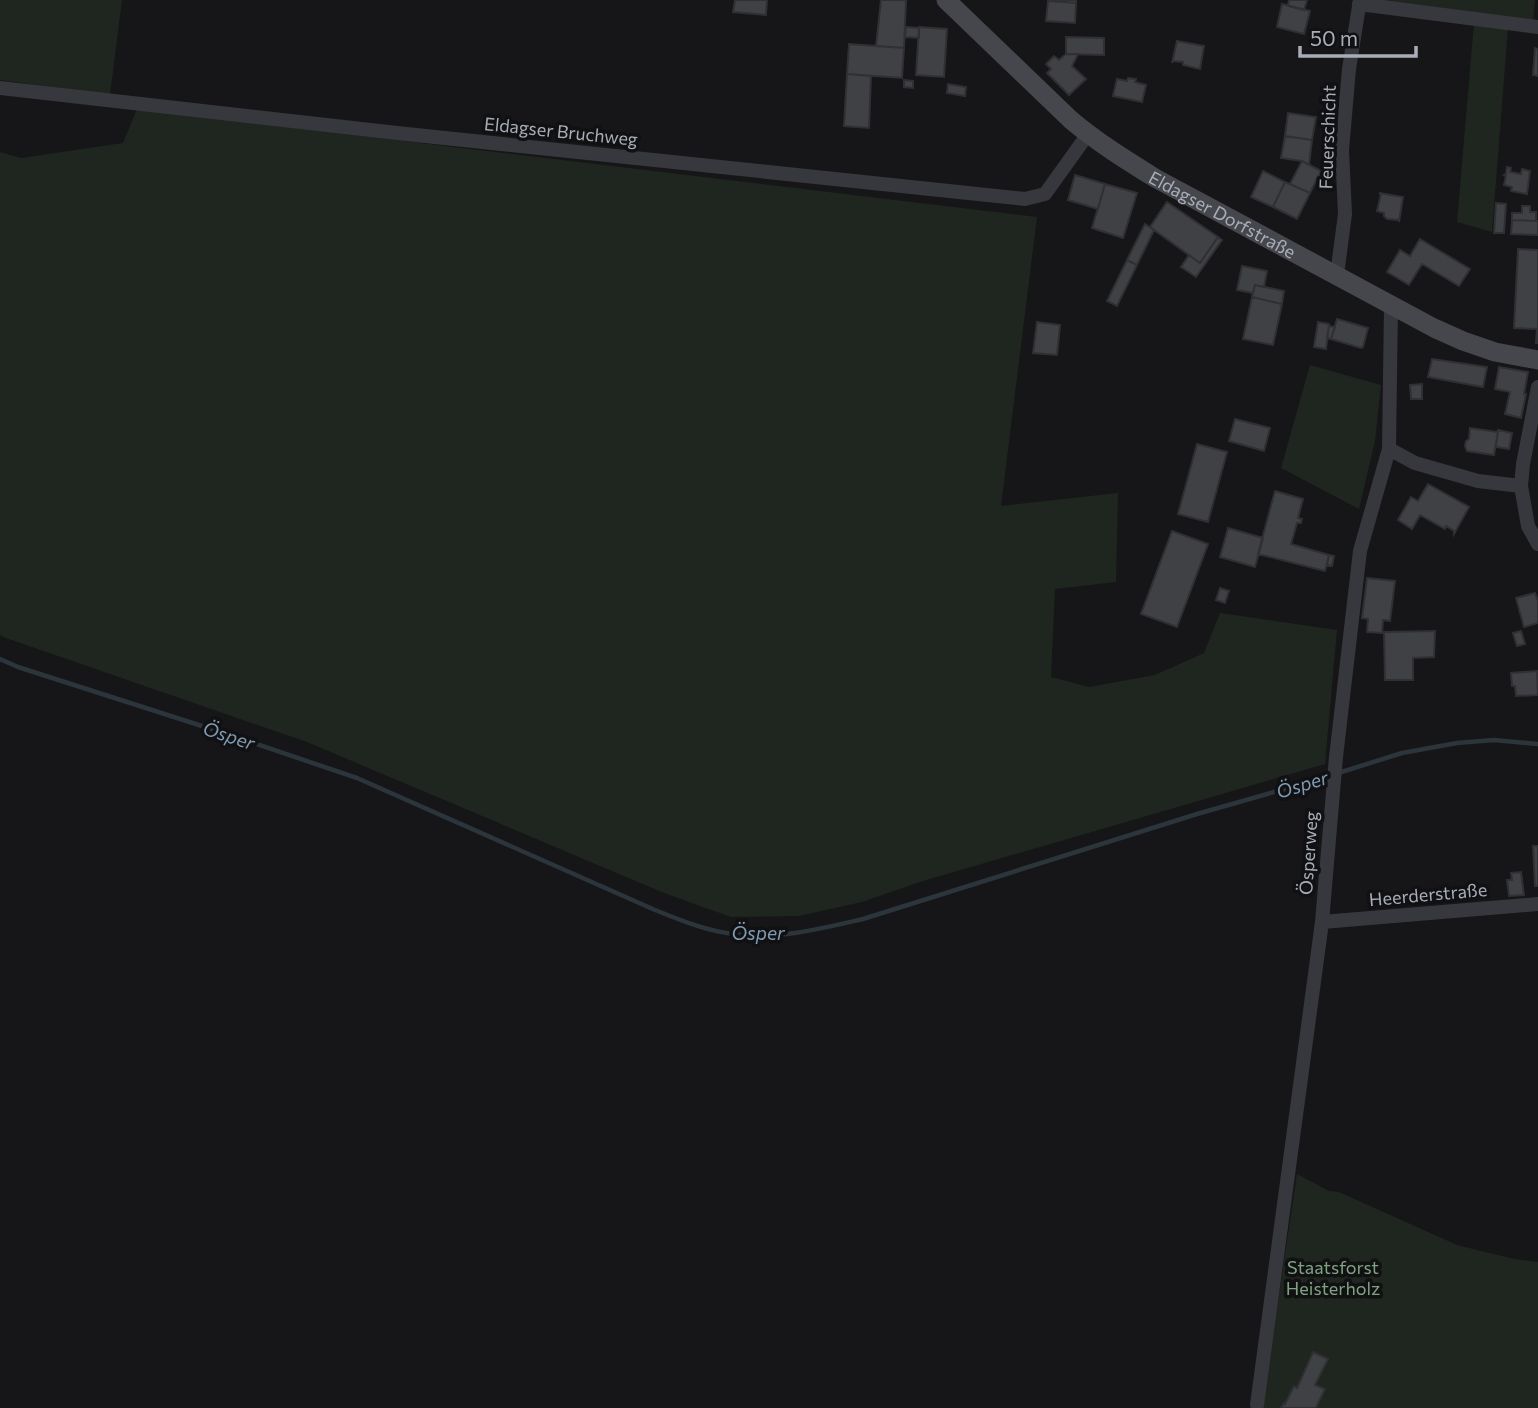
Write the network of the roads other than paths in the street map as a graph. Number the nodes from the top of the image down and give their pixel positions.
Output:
1 (946, 0) edge
2 (1359, 2) edge
3 (1538, 27) edge
4 (0, 88) edge
5 (1088, 134) junction
6 (1337, 275) junction
7 (1391, 306) junction
8 (1538, 360) edge
9 (1538, 387) edge
10 (1389, 449) junction
11 (1521, 486) junction
12 (1538, 544) edge
13 (1538, 904) edge
14 (1322, 922) junction
15 (1256, 1405) dead end

1 - 5 street, Eldagser Dorfstraße
2 - 3 street
2 - 6 street, Feuerschicht
4 - 5 street, Eldagser Bruchweg
5 - 6 street, Eldagser Dorfstraße
6 - 7 street, Eldagser Dorfstraße
7 - 8 street, Eldagser Dorfstraße
7 - 10 street, Ösperweg
9 - 11 street
10 - 11 street
10 - 14 street, Ösperweg
11 - 12 street
13 - 14 street, Heerderstraße
14 - 15 street, Ösperweg

